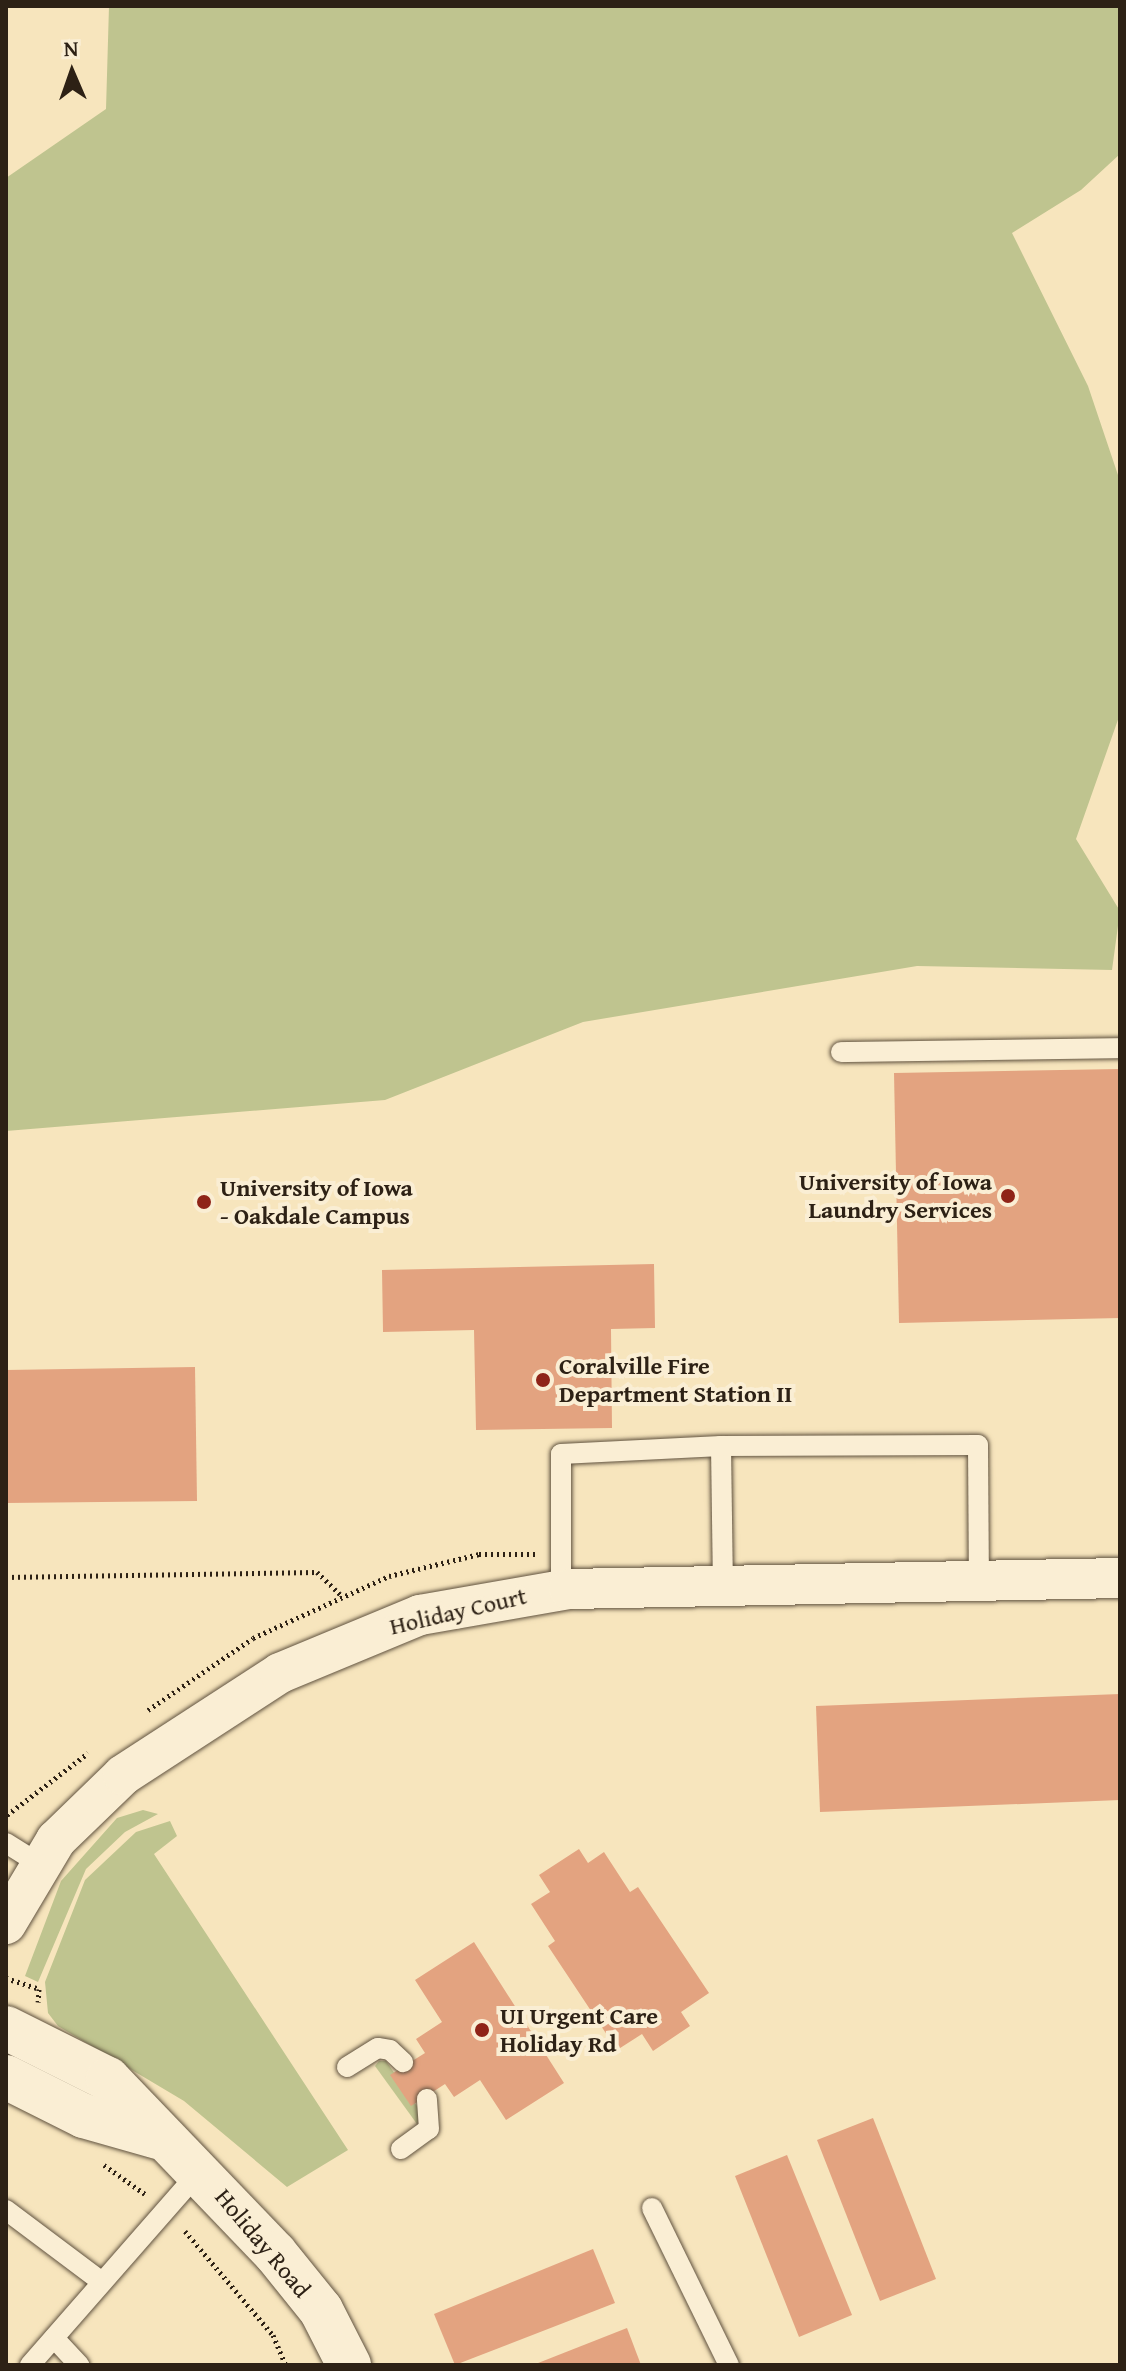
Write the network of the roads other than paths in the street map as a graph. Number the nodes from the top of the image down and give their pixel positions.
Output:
1 (1120, 1048) edge
2 (841, 1052) dead end
3 (721, 1446) junction
4 (1120, 1578) edge
5 (979, 1581) junction
6 (723, 1586) junction
7 (561, 1590) junction
8 (6, 1843) edge
9 (40, 1864) junction
10 (6, 1924) edge
11 (6, 2028) edge
12 (403, 2062) dead end
13 (347, 2067) dead end
14 (6, 2077) edge
15 (427, 2099) dead end
16 (157, 2137) junction
17 (401, 2149) dead end
18 (200, 2171) junction
19 (652, 2208) dead end
20 (6, 2210) edge
21 (102, 2282) junction
22 (54, 2338) junction
23 (30, 2365) edge
24 (79, 2365) edge
25 (349, 2365) edge
26 (729, 2365) edge

1 - 2 lane
3 - 5 lane
3 - 6 lane
3 - 7 lane
4 - 5 street, Holiday Court
5 - 6 street, Holiday Court
6 - 7 street, Holiday Court
7 - 9 street, Holiday Court
8 - 9 lane
9 - 10 street, Holiday Court
11 - 16 street, Holiday Road
12 - 13 lane
14 - 16 street, Holiday Road
15 - 17 lane
16 - 18 street, Holiday Road
18 - 21 lane
18 - 25 street, Holiday Road
19 - 26 lane
20 - 21 lane
21 - 22 lane
22 - 23 lane
22 - 24 lane

